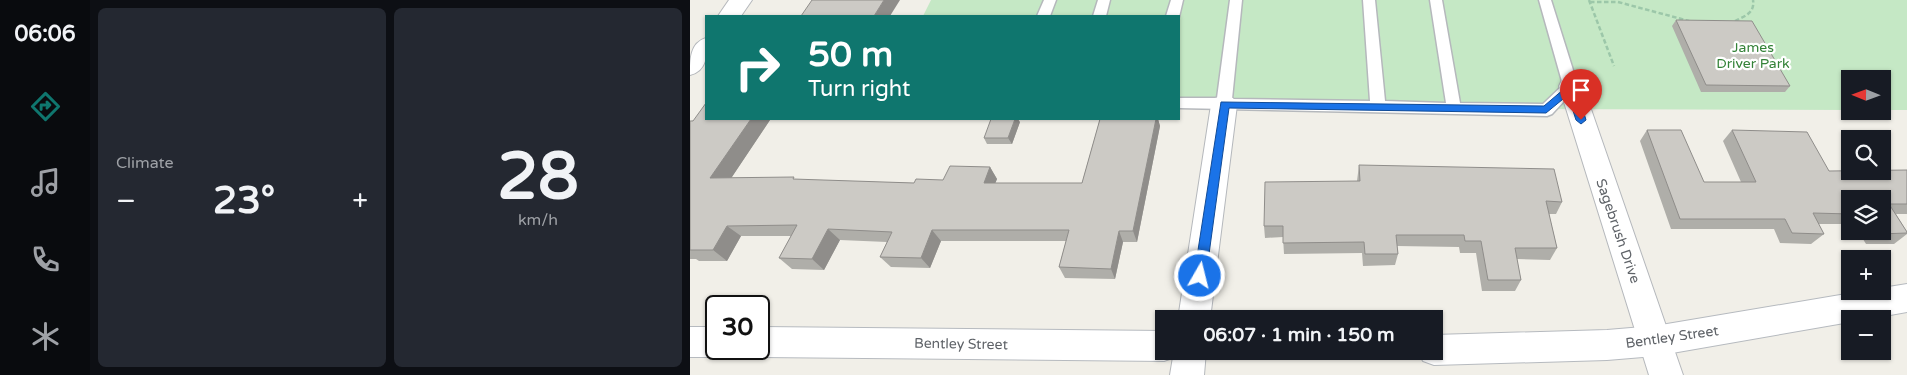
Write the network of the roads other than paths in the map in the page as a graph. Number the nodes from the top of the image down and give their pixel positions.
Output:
1 (741, 0) edge
2 (1050, 0) edge
3 (1104, 0) edge
4 (1176, 0) edge
5 (1236, 0) edge
6 (1369, 0) edge
7 (1436, 0) edge
8 (1545, 0) edge
9 (730, 15) edge
10 (1044, 15) edge
11 (1100, 15) edge
12 (1173, 15) edge
13 (705, 47) edge
14 (690, 67) edge
15 (1571, 86) junction
16 (1180, 103) edge
17 (1224, 104) junction
18 (1378, 108) junction
19 (1454, 109) junction
20 (1907, 298) edge
21 (1195, 310) edge
22 (1655, 341) junction
23 (690, 342) edge
24 (705, 342) edge
25 (770, 342) edge
26 (1155, 346) edge
27 (1443, 350) edge
28 (1189, 360) edge
29 (1187, 375) edge
30 (1666, 375) edge

1 - 9 street
2 - 10 lane
3 - 11 lane
4 - 12 lane
5 - 17 lane
6 - 18 lane
7 - 19 lane
8 - 15 lane
13 - 14 street
15 - 19 lane
15 - 22 street, Sagebrush Drive
16 - 17 lane
17 - 18 lane
17 - 21 street
18 - 19 lane
20 - 22 street, Bentley Street
22 - 27 street, Bentley Street
22 - 30 street, Sagebrush Drive
23 - 24 street
25 - 26 street, Bentley Street
28 - 29 street

